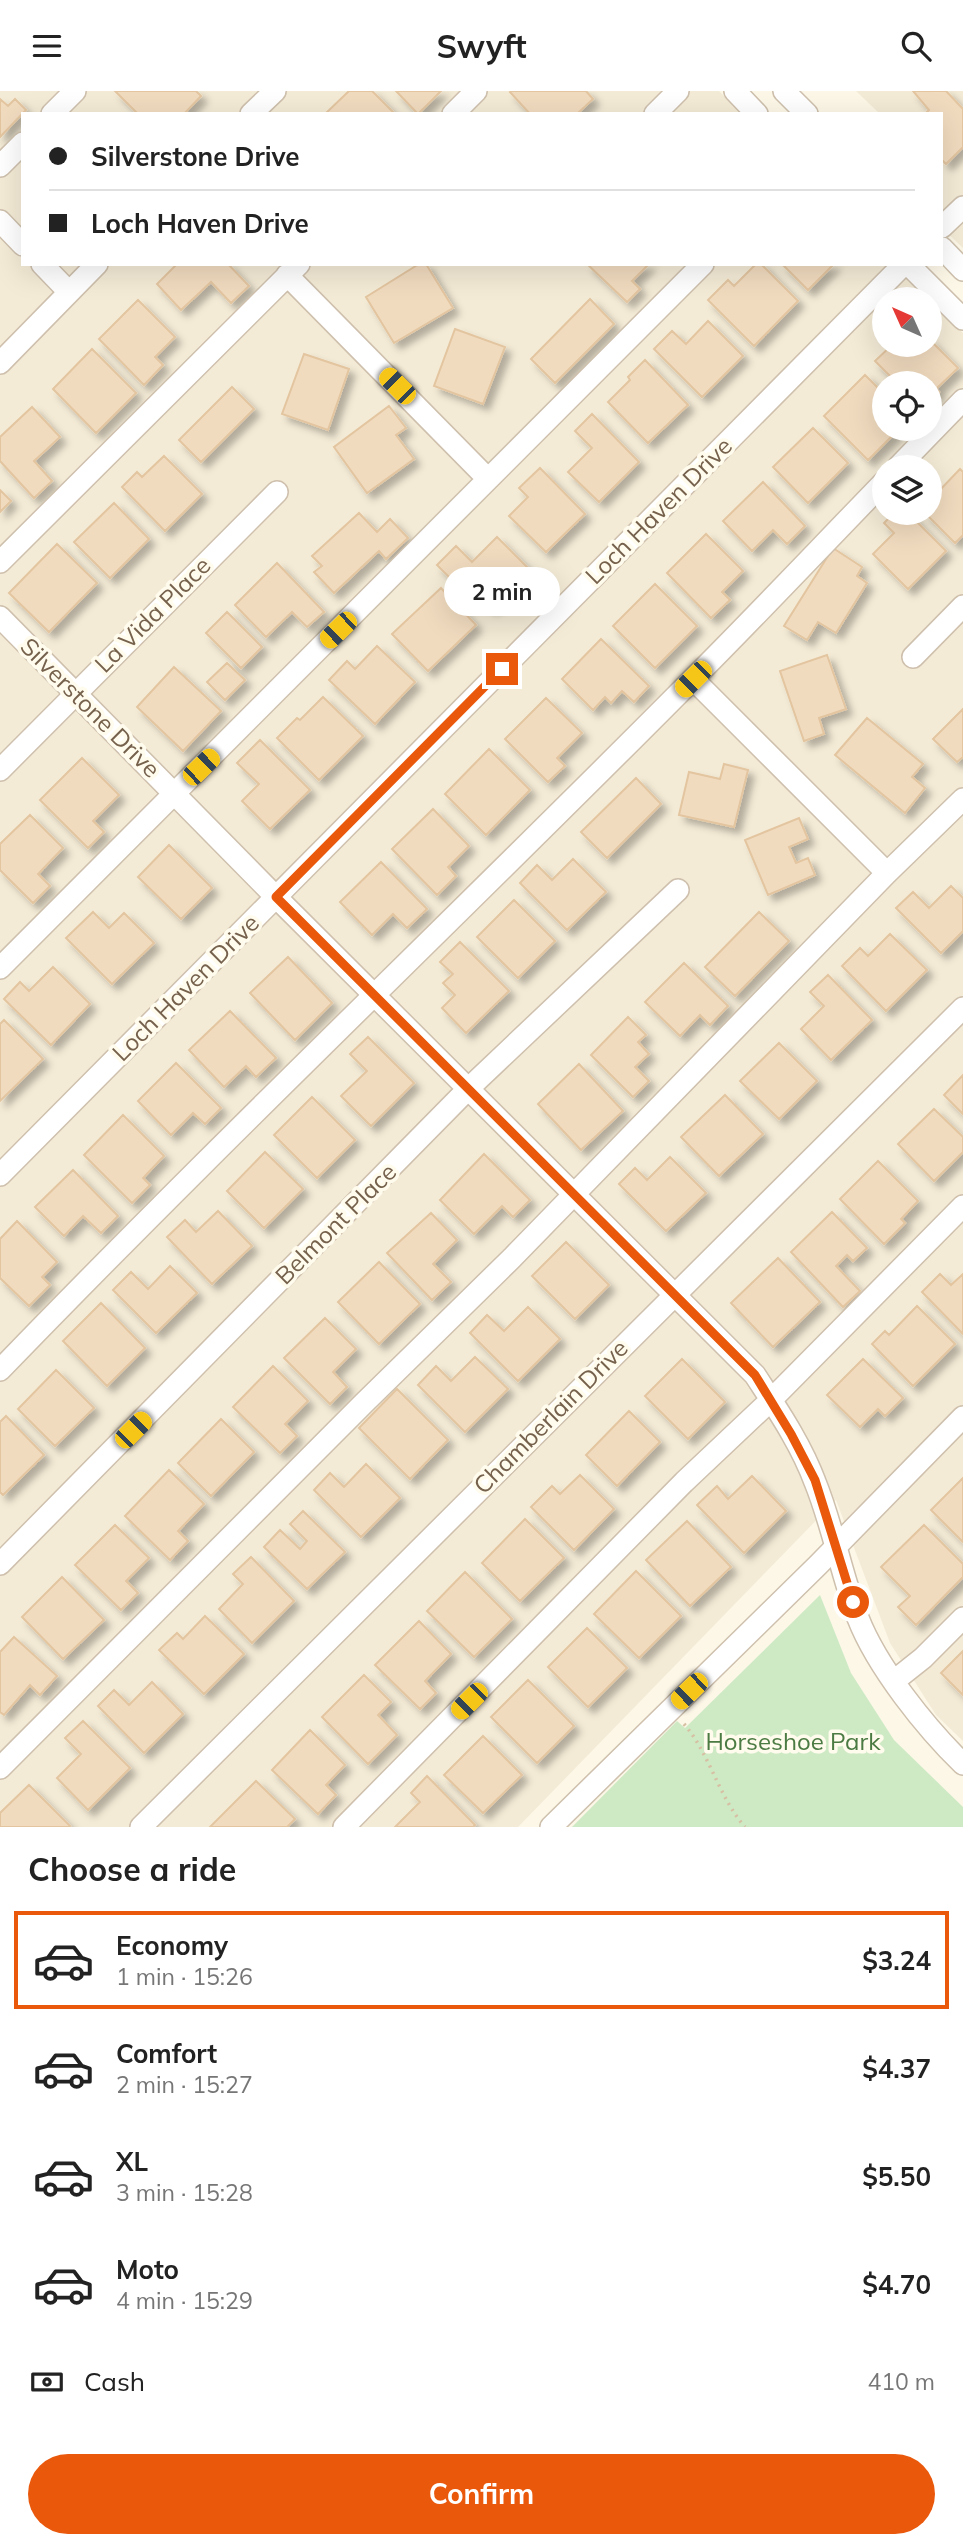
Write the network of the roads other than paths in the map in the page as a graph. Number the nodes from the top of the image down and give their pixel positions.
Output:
1 (275, 91) edge
2 (476, 91) edge
3 (678, 91) edge
4 (735, 91) edge
5 (784, 91) edge
6 (253, 112) edge
7 (455, 112) edge
8 (658, 112) edge
9 (755, 112) edge
10 (805, 112) edge
11 (21, 145) edge
12 (0, 166) edge
13 (963, 207) edge
14 (0, 221) edge
15 (943, 226) edge
16 (21, 243) edge
17 (943, 249) edge
18 (44, 266) edge
19 (95, 266) edge
20 (701, 266) edge
21 (904, 266) edge
22 (908, 266) edge
23 (293, 270) edge
24 (963, 270) edge
25 (69, 292) junction
26 (963, 319) edge
27 (0, 363) edge
28 (963, 400) edge
29 (910, 455) edge
30 (488, 479) junction
31 (277, 492) dead end
32 (872, 494) edge
33 (0, 562) edge
34 (963, 606) edge
35 (0, 617) edge
36 (913, 657) dead end
37 (693, 679) junction
38 (76, 694) junction
39 (0, 769) edge
40 (174, 793) junction
41 (963, 799) edge
42 (887, 873) junction
43 (678, 890) dead end
44 (276, 897) junction
45 (0, 968) edge
46 (376, 994) junction
47 (963, 1008) edge
48 (469, 1087) junction
49 (0, 1175) edge
50 (573, 1194) junction
51 (963, 1206) edge
52 (675, 1294) junction
53 (0, 1370) edge
54 (771, 1400) junction
55 (963, 1417) edge
56 (836, 1547) junction
57 (0, 1564) edge
58 (963, 1618) edge
59 (894, 1681) junction
60 (963, 1764) edge
61 (0, 1768) edge
62 (141, 1827) edge
63 (344, 1827) edge
64 (551, 1827) edge

1 - 6 street
2 - 7 street
3 - 8 street
4 - 9 street
5 - 10 street
11 - 12 street
13 - 15 street
14 - 16 street
17 - 24 street
18 - 25 street
19 - 25 street
20 - 30 street
21 - 44 street, Loch Haven Drive
22 - 26 street
23 - 30 street
23 - 33 street
25 - 27 street
28 - 29 street
30 - 40 street
31 - 38 street, La Vida Place
32 - 37 street
34 - 36 street
35 - 38 street, Silverstone Drive
37 - 42 street
37 - 46 street
38 - 39 street, La Vida Place
38 - 40 street, Silverstone Drive
40 - 44 street, Silverstone Drive
40 - 45 street
41 - 42 street
42 - 50 street
43 - 48 street, Belmont Place
44 - 46 street, Silverstone Drive
44 - 49 street, Loch Haven Drive
46 - 48 street, Silverstone Drive
46 - 53 street
47 - 52 street, Chamberlain Drive
48 - 50 street, Silverstone Drive
48 - 57 street, Belmont Place
50 - 52 street, Silverstone Drive
50 - 61 street
51 - 54 street
52 - 54 street, Silverstone Drive
52 - 62 street, Chamberlain Drive
54 - 56 street, Silverstone Drive
54 - 63 street
55 - 56 street
56 - 59 street, Silverstone Drive
56 - 64 street
58 - 59 street
59 - 60 street, Silverstone Drive

